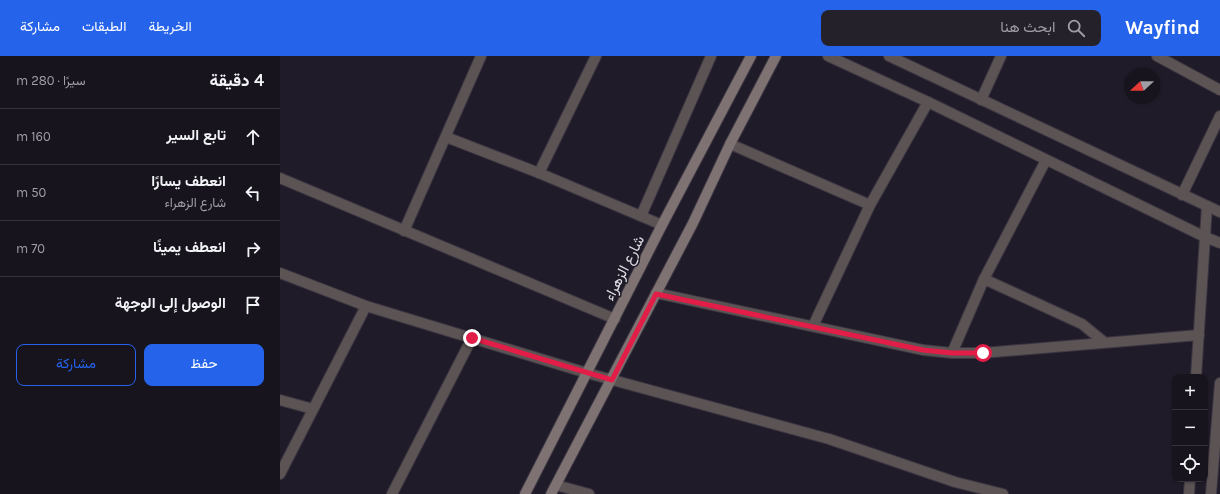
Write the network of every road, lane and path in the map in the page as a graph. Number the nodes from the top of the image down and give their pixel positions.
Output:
1 (481, 56) edge
2 (596, 56) edge
3 (712, 56) edge
4 (751, 56) edge
5 (776, 56) edge
6 (828, 56) edge
7 (890, 56) edge
8 (1001, 56) edge
9 (1157, 56) edge
10 (1220, 90) edge
11 (981, 100) junction
12 (928, 102) junction
13 (1220, 116) edge
14 (446, 137) junction
15 (730, 144) junction
16 (1046, 160) junction
17 (539, 173) junction
18 (280, 178) edge
19 (1182, 195) junction
20 (870, 205) junction
21 (1207, 206) junction
22 (1220, 212) edge
23 (641, 216) junction
24 (662, 225) junction
25 (404, 230) junction
26 (1205, 237) junction
27 (1220, 243) edge
28 (280, 273) edge
29 (984, 279) junction
30 (656, 294) junction
31 (366, 306) junction
32 (615, 319) junction
33 (813, 326) junction
34 (1199, 334) junction
35 (472, 338) junction
36 (1104, 342) junction
37 (952, 353) junction
38 (587, 373) junction
39 (1196, 374) edge
40 (612, 380) junction
41 (1220, 383) edge
42 (280, 400) edge
43 (313, 409) junction
44 (280, 474) edge
45 (1216, 478) edge
46 (1190, 482) edge
47 (554, 489) edge
48 (986, 492) edge
49 (392, 494) edge
50 (525, 494) edge
51 (590, 494) edge
52 (1003, 494) edge
53 (1189, 494) edge
54 (1211, 494) edge

1 - 14 street
2 - 17 street
3 - 23 street
4 - 24 main road, شارع الزهراء
5 - 15 main road
6 - 12 street
7 - 11 street
8 - 11 street
9 - 10 street
11 - 19 street
12 - 16 street
12 - 20 street
13 - 19 street
14 - 17 street
14 - 25 street
15 - 20 street
15 - 30 main road
16 - 26 street
16 - 29 street
17 - 23 street
18 - 25 street
19 - 21 street
20 - 33 street
21 - 22 street
21 - 26 street
23 - 24 street
24 - 32 main road, شارع الزهراء
25 - 32 street
26 - 27 street
26 - 34 street
28 - 31 street
29 - 36 street
29 - 37 street
30 - 33 street
30 - 40 main road
31 - 35 street
31 - 43 street
32 - 38 main road, شارع الزهراء
33 - 37 street
34 - 36 street
34 - 39 street
35 - 38 street
35 - 49 street
36 - 37 street
38 - 40 street
38 - 50 main road, شارع الزهراء
40 - 47 main road
40 - 48 street
41 - 45 street
42 - 43 street
43 - 44 street
45 - 54 street
46 - 53 street
47 - 51 street
48 - 52 street

